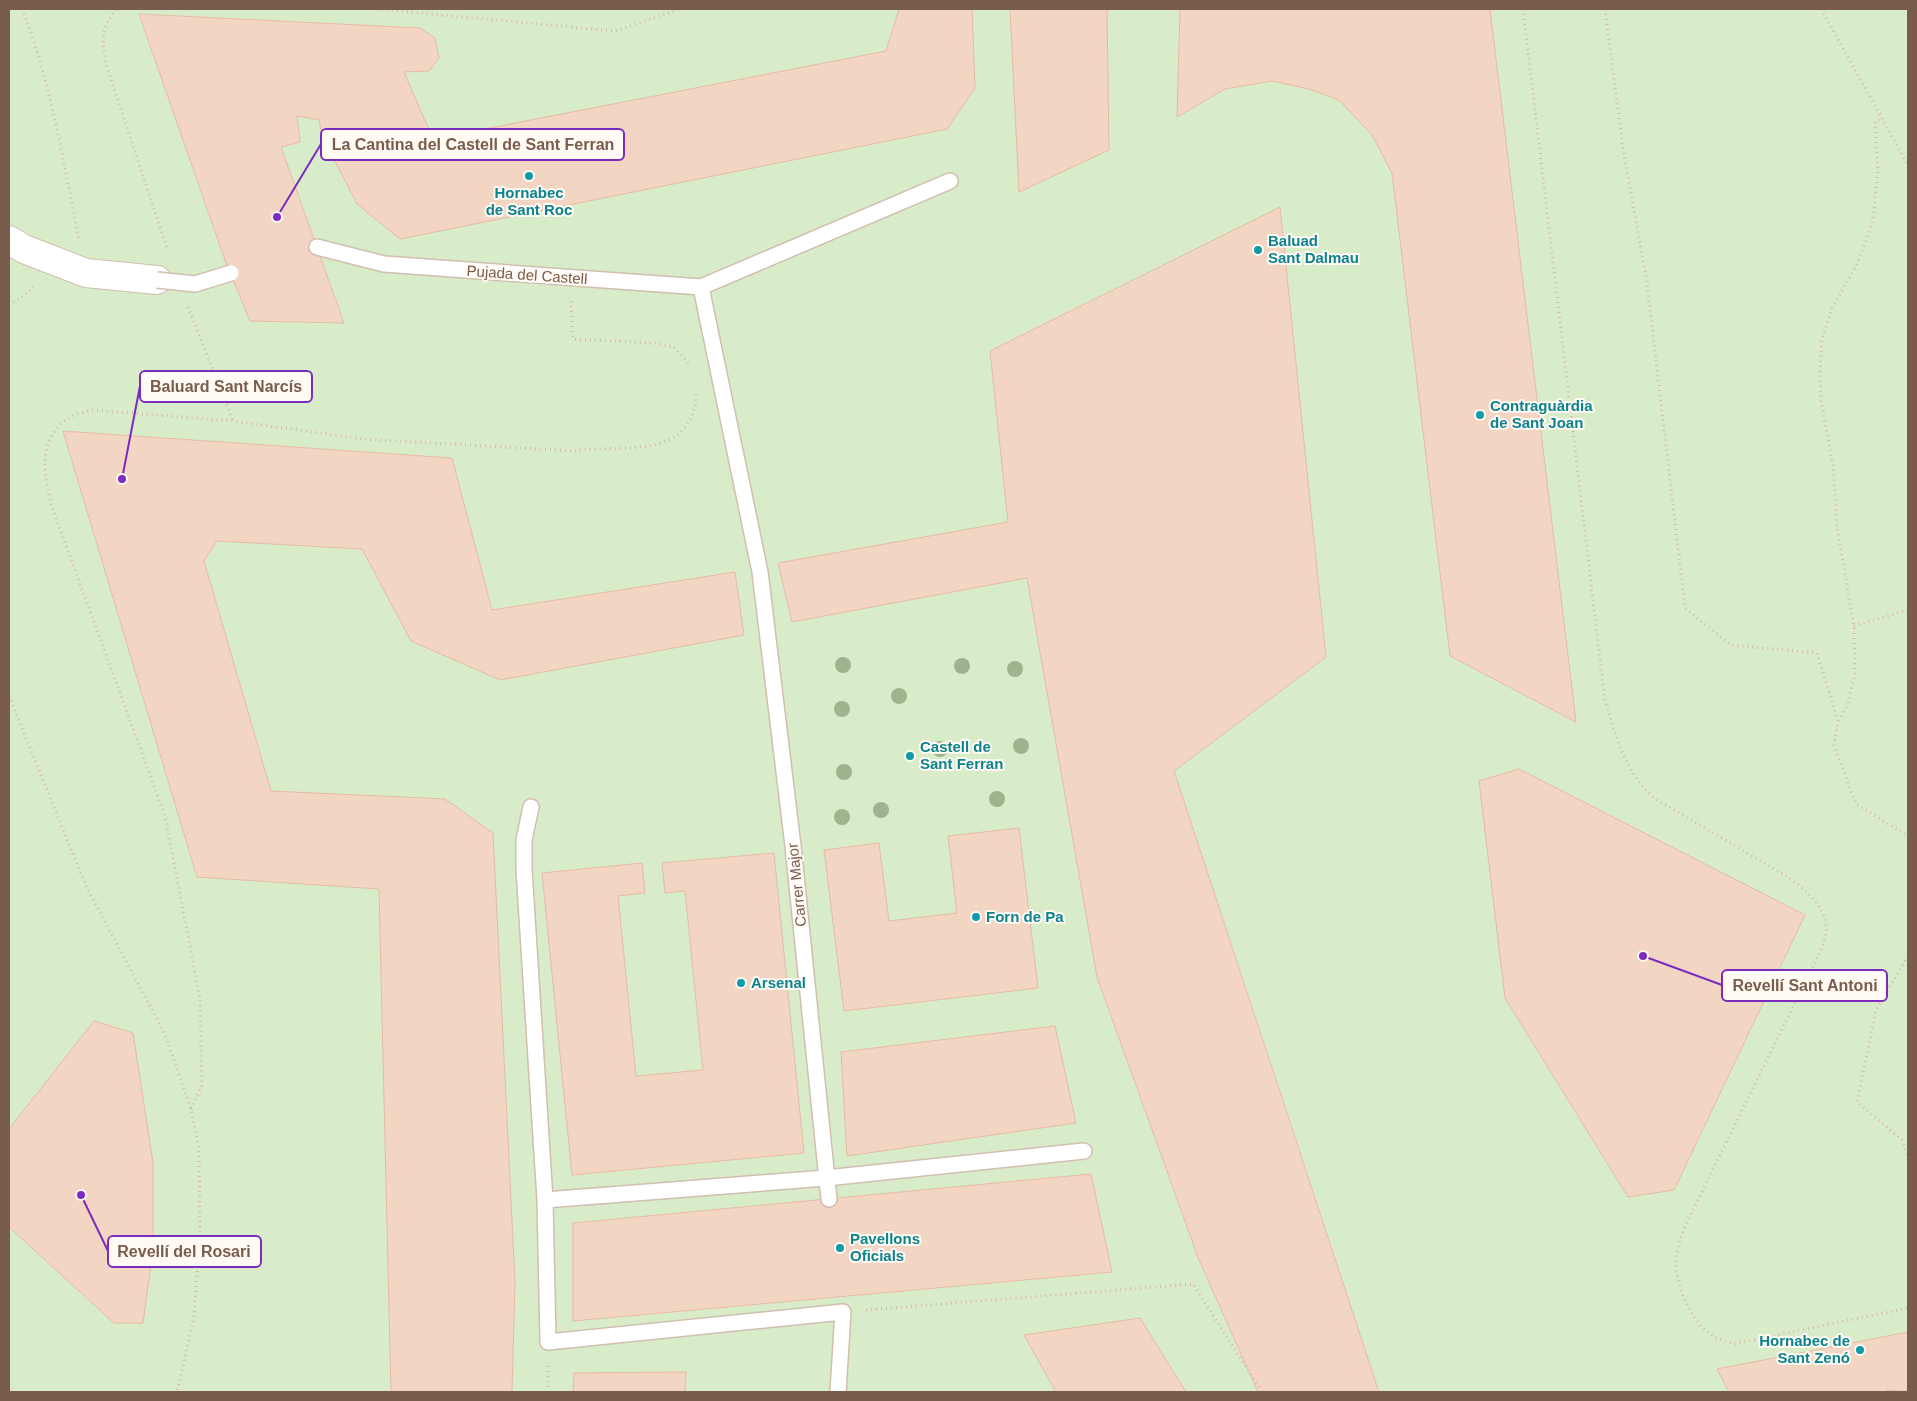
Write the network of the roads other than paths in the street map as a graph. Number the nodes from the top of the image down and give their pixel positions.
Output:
1 (950, 181) dead end
2 (9, 240) edge
3 (317, 247) dead end
4 (231, 273) dead end
5 (157, 280) joint
6 (701, 287) junction
7 (531, 807) dead end
8 (1084, 1151) dead end
9 (826, 1178) junction
10 (829, 1199) dead end
11 (546, 1200) junction
12 (838, 1392) edge

1 - 6 lane
2 - 5 street
3 - 6 lane, Pujada del Castell
4 - 5 lane, bridge
6 - 9 lane, Carrer Major
7 - 11 lane
8 - 9 lane
9 - 10 lane, Carrer Major
9 - 11 lane
11 - 12 lane

